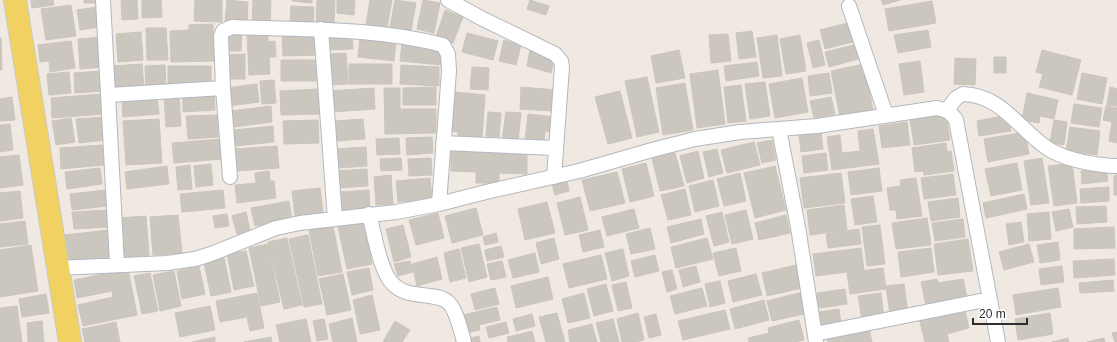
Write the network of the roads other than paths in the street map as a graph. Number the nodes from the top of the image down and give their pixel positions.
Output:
1 (15, 0) edge
2 (103, 0) edge
3 (448, 0) edge
4 (849, 6) dead end
5 (321, 29) junction
6 (223, 88) junction
7 (109, 95) junction
8 (947, 110) junction
9 (886, 116) junction
10 (779, 129) junction
11 (442, 143) junction
12 (555, 148) junction
13 (1117, 166) edge
14 (230, 177) dead end
15 (554, 177) junction
16 (439, 204) junction
17 (369, 214) junction
18 (335, 219) junction
19 (117, 265) junction
20 (58, 268) junction
21 (990, 299) junction
22 (815, 338) edge
23 (70, 342) edge
24 (464, 342) edge
25 (998, 342) edge

1 - 20 main road
2 - 7 street
3 - 12 street
4 - 9 street
5 - 6 street
5 - 11 street
5 - 18 street
6 - 7 street
6 - 14 street
7 - 19 street
8 - 9 street
8 - 13 street
8 - 21 street
9 - 10 street
10 - 15 street
10 - 22 street
11 - 12 street
11 - 16 street
12 - 15 street
15 - 16 street
16 - 17 street
17 - 18 street
17 - 24 street
18 - 19 street
19 - 20 street
20 - 23 main road
21 - 22 street
21 - 25 street

